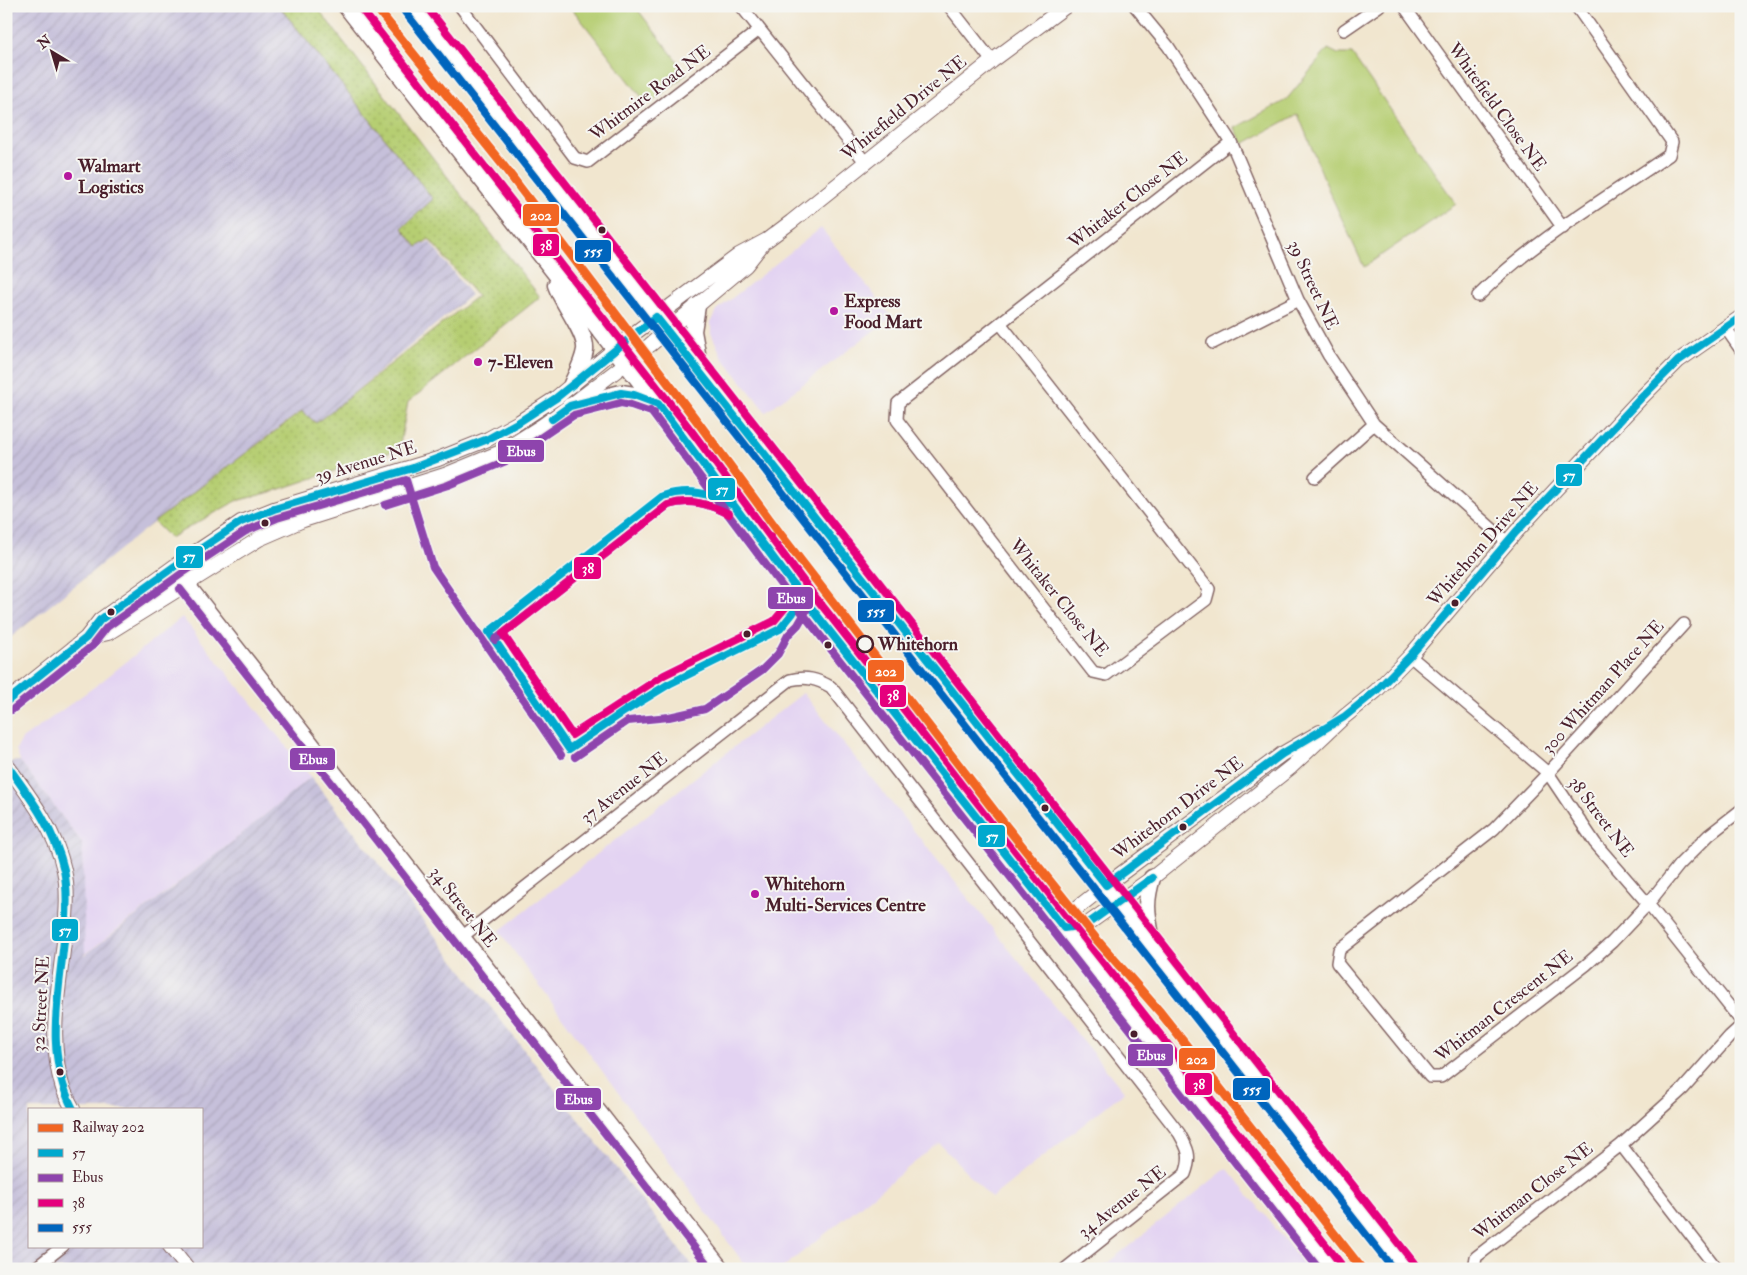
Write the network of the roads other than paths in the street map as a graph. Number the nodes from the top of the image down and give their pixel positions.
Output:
1 (346, 6) edge
2 (414, 6) edge
3 (460, 6) edge
4 (742, 6) edge
5 (949, 6) edge
6 (1066, 6) edge
7 (1135, 6) edge
8 (1379, 6) edge
9 (1404, 6) edge
10 (1576, 6) edge
11 (759, 30) junction
12 (1344, 30) dead end
13 (992, 61) junction
14 (1231, 142) junction
15 (866, 164) junction
16 (1563, 228) junction
17 (767, 240) junction
18 (550, 267) junction
19 (1478, 296) dead end
20 (1298, 300) junction
21 (697, 306) junction
22 (656, 317) junction
23 (1741, 317) edge
24 (1000, 323) junction
25 (1725, 327) junction
26 (667, 331) junction
27 (1213, 343) dead end
28 (614, 349) junction
29 (1741, 350) edge
30 (625, 362) junction
31 (701, 375) junction
32 (572, 384) junction
33 (658, 404) junction
34 (570, 406) junction
35 (1374, 424) junction
36 (1315, 476) dead end
37 (1507, 542) junction
38 (175, 566) junction
39 (188, 583) junction
40 (1684, 624) dead end
41 (86, 638) junction
42 (1410, 656) junction
43 (6, 702) edge
44 (1344, 717) junction
45 (6, 764) edge
46 (1548, 773) junction
47 (1741, 810) edge
48 (1152, 878) junction
49 (1106, 885) junction
50 (1119, 902) junction
51 (1648, 904) junction
52 (1064, 928) junction
53 (463, 936) junction
54 (1153, 945) junction
55 (1741, 1022) edge
56 (1741, 1026) edge
57 (73, 1108) edge
58 (1621, 1145) junction
59 (1190, 1156) joint
60 (60, 1248) edge
61 (172, 1248) edge
62 (34, 1269) edge
63 (188, 1269) edge
64 (724, 1269) edge
65 (1065, 1269) edge
66 (1332, 1269) edge
67 (1406, 1269) edge
68 (1474, 1269) edge
69 (1717, 1269) edge

1 - 18 main road
2 - 22 main road
3 - 11 street, Whitmire Road NE
4 - 11 street
5 - 13 street
6 - 13 street, Whitefield Drive NE
7 - 14 street, 39 Street NE
8 - 12 street
9 - 16 street, Whitefield Close NE
10 - 16 street
11 - 15 street
13 - 15 street, Whitefield Drive NE
14 - 20 street, 39 Street NE
14 - 24 street, Whitaker Close NE
15 - 17 street, Whitefield Drive NE
16 - 19 street
17 - 21 street, Whitefield Drive NE
17 - 22 street, Whitefield Drive NE
18 - 28 main road
18 - 32 main road
20 - 27 street
20 - 35 street, 39 Street NE
21 - 26 street, Whitefield Drive NE
21 - 31 main road
22 - 26 main road
22 - 28 street, 39 Avenue NE
23 - 25 street, Whitehorn Drive NE
24 - 24 street, Whitaker Close NE
25 - 29 street
25 - 37 street, Whitehorn Drive NE
26 - 30 street, 39 Avenue NE
26 - 31 main road
28 - 30 main road
28 - 32 street, 39 Avenue NE
30 - 33 main road
30 - 34 street, 39 Avenue NE
31 - 49 main road
32 - 38 street, 39 Avenue NE
33 - 34 main road
33 - 52 main road
34 - 39 street, 39 Avenue NE
35 - 36 street
35 - 37 street, 39 Street NE
37 - 42 street, Whitehorn Drive NE
38 - 39 street, 34 Street NE
38 - 41 street, 39 Avenue NE
39 - 41 street, 39 Avenue NE
39 - 53 street, 34 Street NE
40 - 46 street, 300 Whitman Place NE
41 - 43 street, 39 Avenue NE
42 - 44 street, Whitehorn Drive NE
42 - 46 street, 38 Street NE
44 - 48 street, Whitehorn Drive NE
44 - 49 street, Whitehorn Drive NE
45 - 57 street, 32 Street NE
46 - 51 street, 38 Street NE
46 - 51 street, Whitman Crescent NE
47 - 51 street
48 - 50 street, Whitehorn Drive NE
48 - 54 main road
49 - 50 main road
49 - 52 street, Whitehorn Drive NE
50 - 52 street, Whitehorn Drive NE
50 - 54 main road
51 - 55 street, 38 Street NE
52 - 66 main road
53 - 59 street, 37 Avenue NE
53 - 64 street, 34 Street NE
54 - 67 main road
56 - 58 street, Whitman Close NE
58 - 68 street, Whitman Close NE
58 - 69 street, Whitman Close NE
59 - 65 street, 34 Avenue NE
60 - 62 street
61 - 63 street

